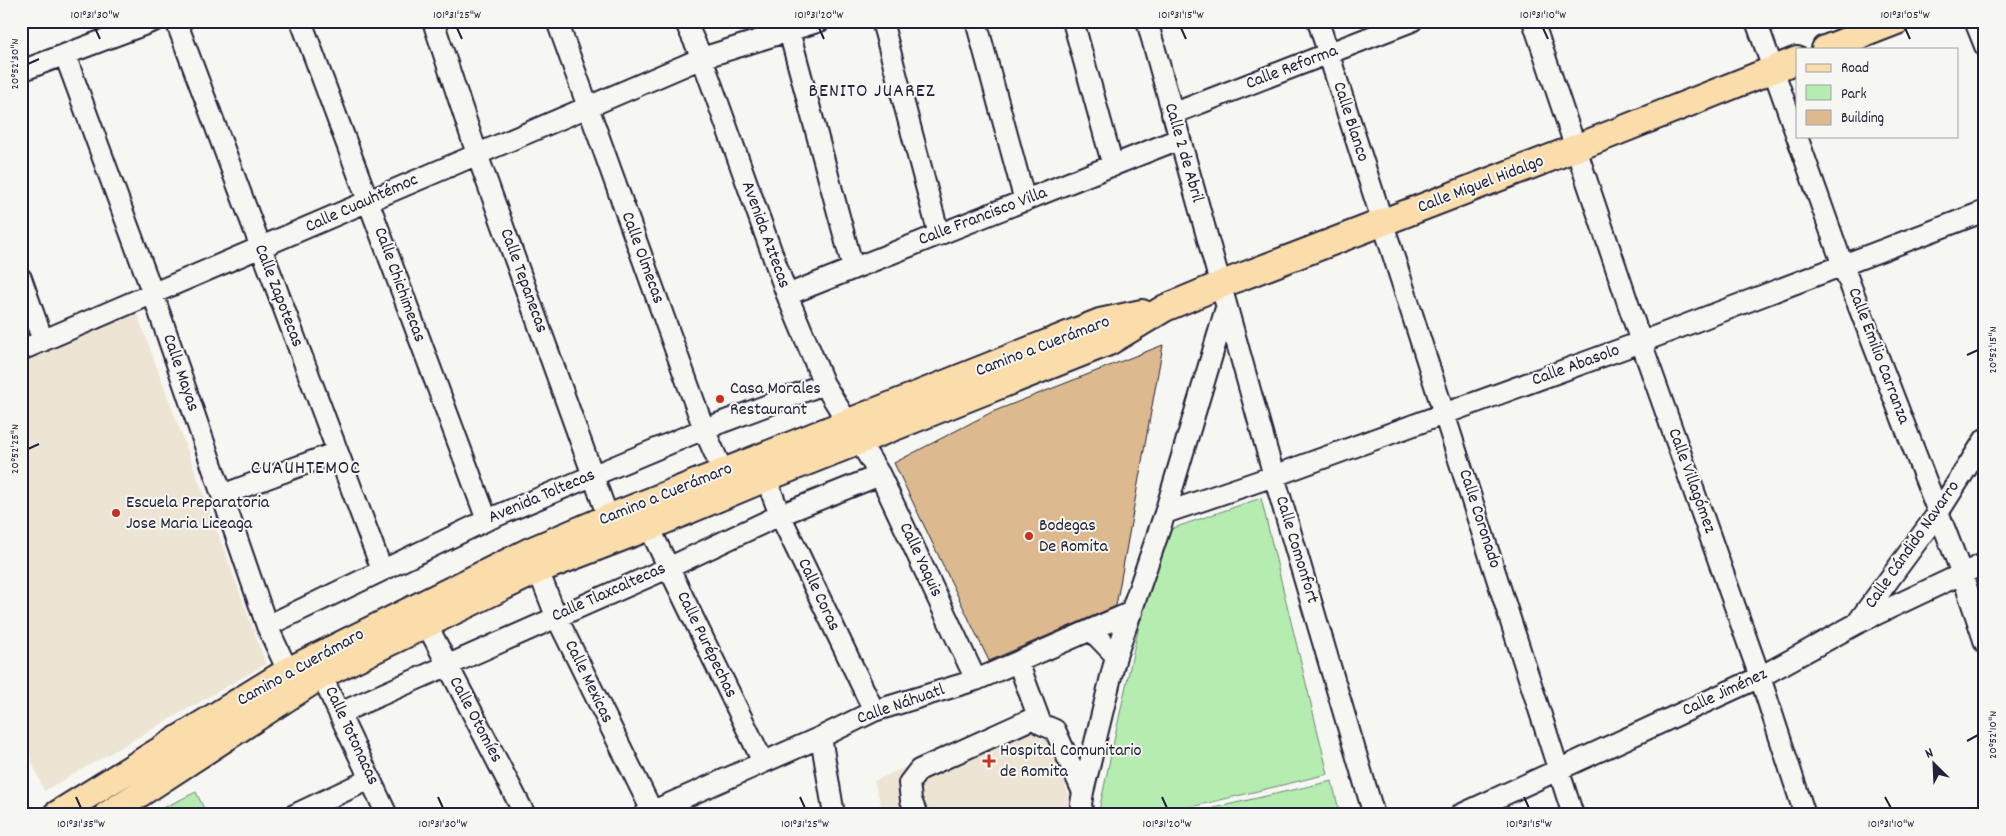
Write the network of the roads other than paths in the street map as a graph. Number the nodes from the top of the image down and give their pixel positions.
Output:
1 (154, 21) edge
2 (176, 21) edge
3 (301, 21) edge
4 (433, 21) edge
5 (557, 21) edge
6 (685, 21) edge
7 (820, 21) edge
8 (882, 21) edge
9 (976, 21) edge
10 (1073, 21) edge
11 (1147, 21) edge
12 (1318, 21) edge
13 (1412, 21) edge
14 (1533, 21) edge
15 (1756, 21) edge
16 (1897, 21) edge
17 (1975, 21) edge
18 (789, 31) junction
19 (1985, 46) edge
20 (1828, 48) edge
21 (64, 55) junction
22 (1328, 55) junction
23 (702, 58) junction
24 (1796, 60) edge
25 (1773, 69) junction
26 (21, 71) edge
27 (587, 106) junction
28 (1172, 114) junction
29 (1796, 134) edge
30 (1798, 138) edge
31 (1179, 139) junction
32 (1576, 148) junction
33 (477, 154) junction
34 (1113, 166) junction
35 (1025, 201) junction
36 (368, 202) junction
37 (1985, 211) edge
38 (1383, 223) junction
39 (939, 235) junction
40 (260, 249) junction
41 (1843, 266) junction
42 (854, 268) junction
43 (21, 278) edge
44 (153, 294) junction
45 (787, 295) junction
46 (1223, 297) junction
47 (1165, 308) joint
48 (43, 341) junction
49 (1642, 342) junction
50 (21, 350) edge
51 (824, 384) junction
52 (1445, 413) junction
53 (704, 429) junction
54 (853, 432) junction
55 (1985, 439) edge
56 (337, 452) junction
57 (880, 475) junction
58 (593, 476) junction
59 (1274, 476) junction
60 (766, 478) junction
61 (728, 483) junction
62 (222, 495) junction
63 (1165, 513) junction
64 (1938, 513) junction
65 (780, 515) junction
66 (487, 520) junction
67 (649, 527) junction
68 (612, 529) junction
69 (534, 561) junction
70 (1985, 563) edge
71 (668, 568) junction
72 (382, 570) junction
73 (1962, 574) junction
74 (1132, 612) junction
75 (556, 616) junction
76 (1856, 624) junction
77 (427, 625) junction
78 (267, 626) junction
79 (1091, 630) junction
80 (1985, 643) edge
81 (1116, 656) junction
82 (1018, 662) junction
83 (447, 666) junction
84 (318, 667) junction
85 (1760, 677) junction
86 (976, 680) junction
87 (293, 681) junction
88 (874, 711) junction
89 (340, 713) junction
90 (1038, 716) junction
91 (821, 737) junction
92 (763, 762) junction
93 (1559, 770) junction
94 (370, 779) junction
95 (1082, 803) edge
96 (648, 813) edge
97 (56, 815) edge
98 (107, 815) edge
99 (294, 815) edge
100 (387, 815) edge
101 (525, 815) edge
102 (834, 815) edge
103 (917, 815) edge
104 (1374, 815) edge
105 (1460, 815) edge
106 (1573, 815) edge
107 (1805, 815) edge

1 - 21 street
2 - 40 street, Calle Zapotecas
3 - 36 street, Calle Chichimecas
4 - 33 street, Calle Tepanecas
5 - 27 street, Calle Olmecas
6 - 23 street, Avenida Aztecas
7 - 18 street, Calle Cuauhtémoc
8 - 39 street
9 - 35 street
10 - 34 street
11 - 28 street, Calle 2 de Abril
12 - 22 street, Calle Blanco
13 - 22 street, Calle Reforma
14 - 32 street, Calle Villagómez
15 - 25 street, Calle Emilio Carranza
16 - 20 main road
17 - 19 street
18 - 23 street, Calle Cuauhtémoc
18 - 42 street
21 - 26 street
21 - 44 street, Calle Mayas
22 - 28 street, Calle Reforma
22 - 38 street, Calle Blanco
23 - 27 street, Calle Cuauhtémoc
23 - 45 street, Avenida Aztecas
24 - 25 main road, Calle Miguel Hidalgo
25 - 29 street, Calle Emilio Carranza
25 - 32 main road, Calle Miguel Hidalgo
27 - 33 street, Calle Cuauhtémoc
27 - 53 street, Calle Olmecas
28 - 31 street, Calle 2 de Abril
30 - 41 street, Calle Emilio Carranza
31 - 34 street, Calle Francisco Villa
31 - 46 street, Calle 2 de Abril
32 - 38 main road, Calle Miguel Hidalgo
32 - 49 street, Calle Villagómez
33 - 36 street, Calle Cuauhtémoc
33 - 58 street, Calle Tepanecas
34 - 35 street, Calle Francisco Villa
35 - 39 street, Calle Francisco Villa
36 - 40 street, Calle Cuauhtémoc
36 - 66 street, Calle Chichimecas
37 - 41 street, Calle Abasolo
38 - 46 main road, Calle Miguel Hidalgo
38 - 52 street, Calle Coronado
39 - 42 street, Calle Francisco Villa
40 - 44 street, Calle Cuauhtémoc
40 - 56 street, Calle Zapotecas
41 - 49 street, Calle Abasolo
41 - 64 street, Calle Emilio Carranza
42 - 45 street, Calle Francisco Villa
43 - 48 street
44 - 48 street, Calle Cuauhtémoc
44 - 62 street, Calle Mayas
45 - 51 street, Avenida Aztecas
46 - 47 main road, Calle Miguel Hidalgo
46 - 59 street, Calle Comonfort
46 - 63 street
47 - 54 main road, Camino a Cuerámaro
48 - 50 street, Calle Cuauhtémoc
49 - 52 street, Calle Abasolo
49 - 85 street, Calle Villagómez
51 - 53 street, Avenida Toltecas
51 - 54 street, Avenida Aztecas
52 - 59 street, Calle Abasolo
52 - 93 street, Calle Coronado
53 - 58 street, Avenida Toltecas
53 - 61 street, Calle Olmecas
54 - 57 street, Calle Yaquis
54 - 60 main road, Camino a Cuerámaro
54 - 61 main road, Camino a Cuerámaro
55 - 64 street, Calle Cándido Navarro
56 - 62 street
56 - 72 street, Calle Zapotecas
57 - 65 street, Calle Tlaxcaltecas
57 - 86 street, Calle Yaquis
58 - 66 street, Avenida Toltecas
58 - 68 street, Calle Tepanecas
59 - 63 street, Calle Abasolo
59 - 104 street, Calle Comonfort
60 - 61 main road, Camino a Cuerámaro
60 - 65 street, Calle Coras
61 - 67 main road, Camino a Cuerámaro
61 - 68 main road, Camino a Cuerámaro
62 - 78 street, Calle Mayas
63 - 74 street
64 - 73 street, Calle Emilio Carranza
64 - 76 street, Calle Cándido Navarro
65 - 71 street, Calle Tlaxcaltecas
65 - 88 street, Calle Coras
66 - 72 street, Avenida Toltecas
67 - 68 main road, Camino a Cuerámaro
67 - 71 street, Calle Purépechas
68 - 69 main road, Camino a Cuerámaro
69 - 75 street, Calle Mexicas
69 - 77 main road, Camino a Cuerámaro
69 - 84 main road, Camino a Cuerámaro
70 - 73 street, Calle Jiménez
71 - 75 street, Calle Tlaxcaltecas
71 - 92 street, Calle Purépechas
72 - 78 street, Avenida Toltecas
73 - 76 street, Calle Jiménez
73 - 80 street, Calle Emilio Carranza
74 - 79 street, Calle Náhuatl
74 - 81 street
75 - 83 street, Calle Tlaxcaltecas
75 - 96 street, Calle Mexicas
76 - 85 street, Calle Jiménez
77 - 83 street, Calle Otomíes
77 - 84 main road, Camino a Cuerámaro
78 - 87 street, Calle Mayas
79 - 81 street
79 - 82 street, Calle Náhuatl
81 - 95 street
82 - 86 street, Calle Náhuatl
82 - 90 street
83 - 89 street, Calle Tlaxcaltecas
83 - 101 street, Calle Otomíes
84 - 87 main road, Camino a Cuerámaro
84 - 89 street, Calle Totonacas
85 - 93 street, Calle Jiménez
85 - 107 street, Calle Villagómez
86 - 88 street, Calle Náhuatl
87 - 97 main road, Camino a Cuerámaro
87 - 98 main road, Camino a Cuerámaro
88 - 91 street, Calle Náhuatl
89 - 94 street, Calle Totonacas
90 - 95 street
90 - 103 street
91 - 92 street, Calle Náhuatl
91 - 102 street
92 - 96 street, Calle Náhuatl
93 - 105 street, Calle Jiménez
93 - 106 street, Calle Coronado
94 - 99 street
94 - 100 street, Calle Totonacas

